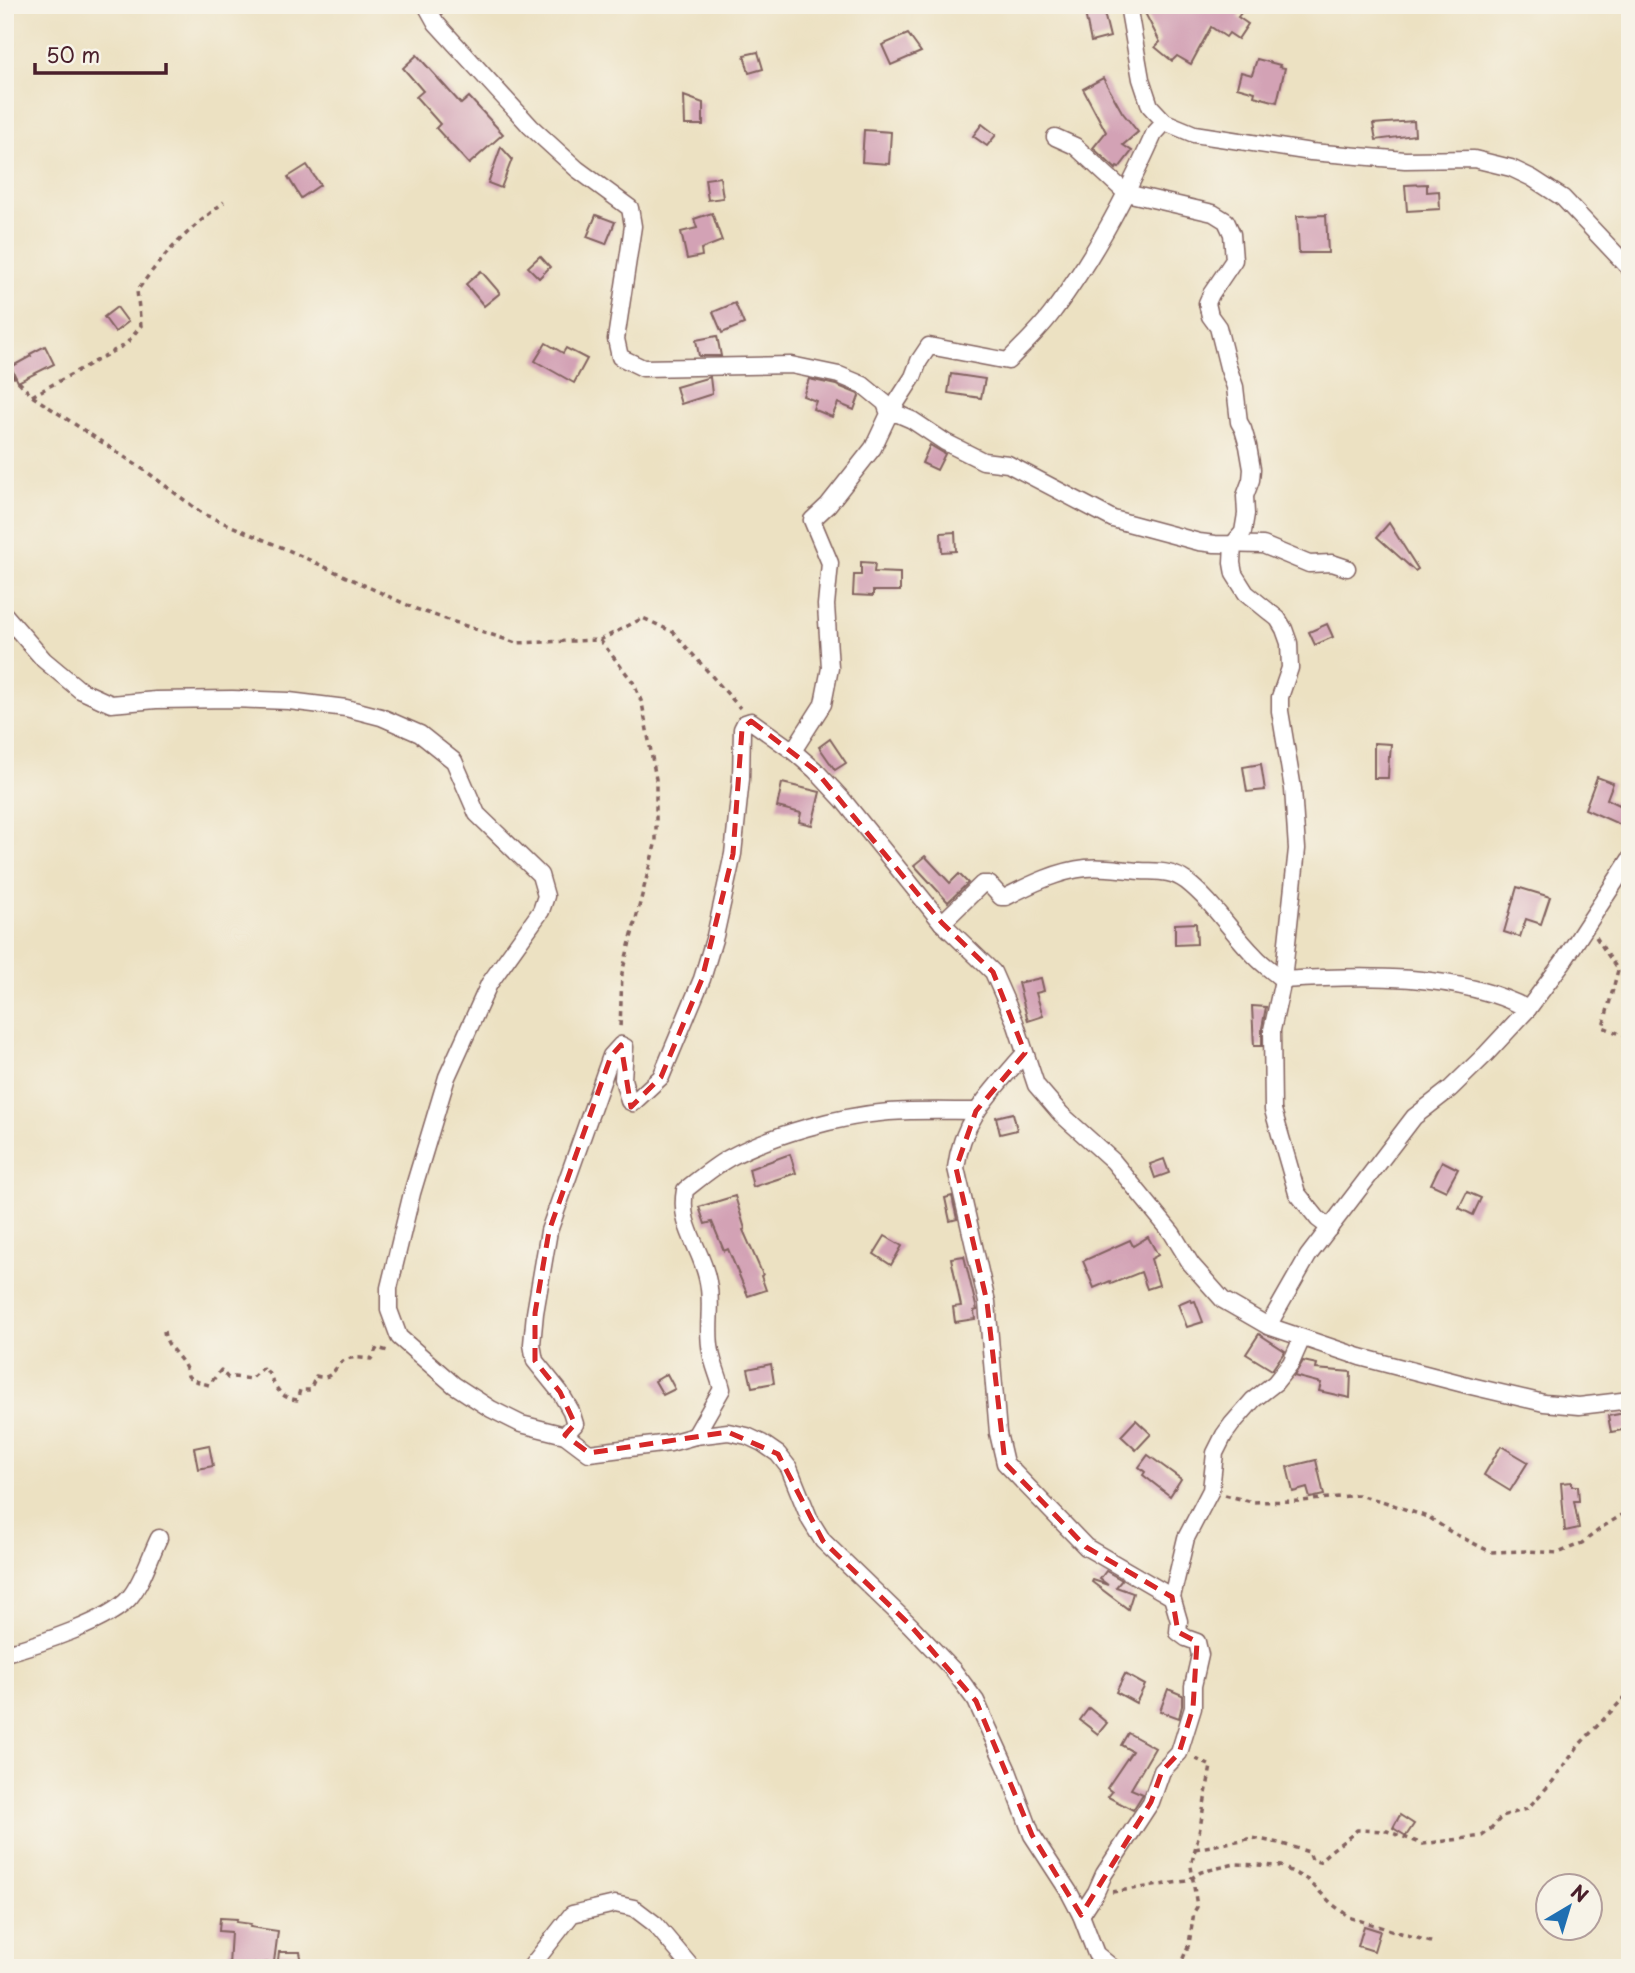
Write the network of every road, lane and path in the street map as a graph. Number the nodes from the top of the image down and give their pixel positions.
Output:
1 (426, 5) edge
2 (1128, 5) edge
3 (1165, 122) junction
4 (1055, 137) dead end
5 (1126, 193) junction
6 (224, 202) dead end
7 (1630, 269) edge
8 (5, 367) edge
9 (32, 396) junction
10 (889, 414) junction
11 (1233, 544) junction
12 (1347, 568) dead end
13 (5, 615) edge
14 (600, 640) junction
15 (751, 720) junction
16 (793, 751) junction
17 (1630, 859) edge
18 (942, 923) junction
19 (1587, 923) junction
20 (1283, 980) junction
21 (1528, 1009) junction
22 (1630, 1038) edge
23 (621, 1045) junction
24 (1026, 1053) junction
25 (976, 1111) junction
26 (1330, 1228) junction
27 (1268, 1326) junction
28 (164, 1331) dead end
29 (1303, 1338) junction
30 (411, 1348) junction
31 (1630, 1401) edge
32 (565, 1436) junction
33 (695, 1436) junction
34 (1211, 1490) junction
35 (1630, 1510) edge
36 (159, 1538) dead end
37 (1172, 1597) junction
38 (5, 1653) edge
39 (1630, 1695) edge
40 (1179, 1753) junction
41 (1195, 1849) junction
42 (1192, 1879) junction
43 (1096, 1892) junction
44 (1081, 1915) junction
45 (1434, 1942) dead end
46 (530, 1968) edge
47 (692, 1968) edge
48 (1113, 1968) edge
49 (1179, 1968) edge

1 - 10 street
2 - 3 street
3 - 5 street
3 - 7 street
4 - 5 street
5 - 10 street
5 - 11 street
6 - 9 path
8 - 9 path
9 - 14 path
10 - 11 street
10 - 16 street
11 - 12 street
11 - 20 street
13 - 30 street
14 - 15 path
14 - 23 path
15 - 16 street
15 - 23 street
16 - 18 street
17 - 19 street
18 - 20 street
18 - 24 street
19 - 21 street
19 - 22 path
20 - 21 street
20 - 26 street
21 - 26 street
23 - 32 street
24 - 25 street
24 - 27 street
25 - 33 street
25 - 37 street
26 - 27 street
27 - 29 street
28 - 30 path
29 - 31 street
29 - 34 street
30 - 32 street
32 - 33 street
33 - 44 street
34 - 35 path
34 - 37 street
36 - 38 street
37 - 40 street
39 - 41 path
40 - 41 path
40 - 43 street
41 - 42 path
42 - 43 path
42 - 45 path
42 - 49 path
43 - 44 street
44 - 48 street
46 - 47 street

